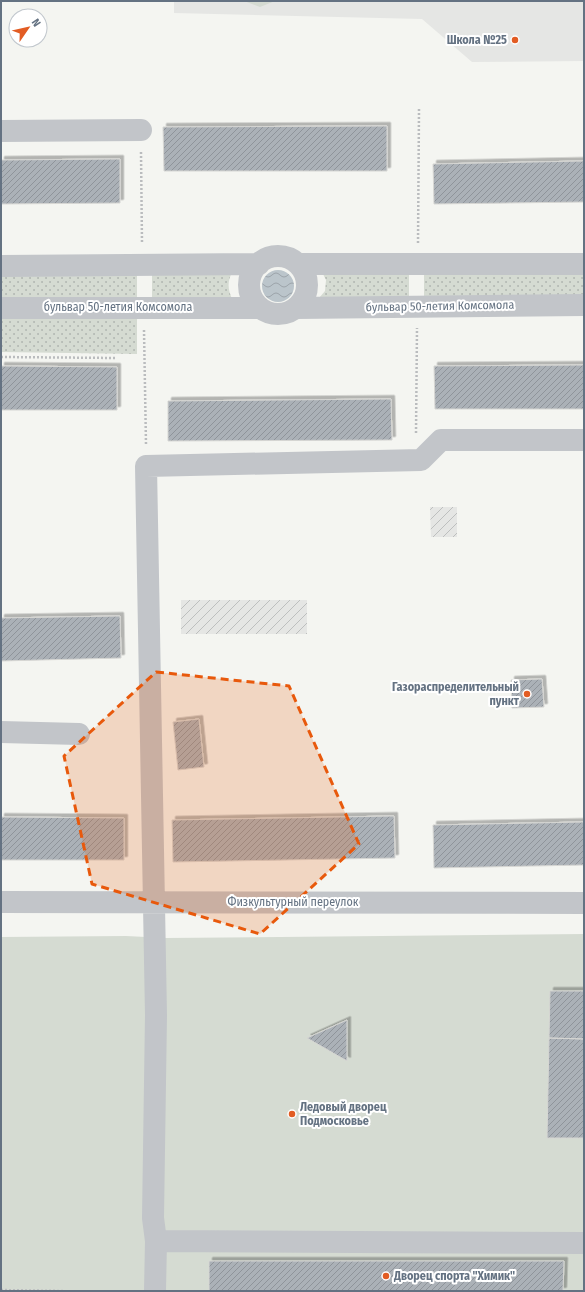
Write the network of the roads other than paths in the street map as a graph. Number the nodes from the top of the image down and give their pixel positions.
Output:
1 (141, 130) road end
2 (1, 131) edge
3 (259, 264) junction
4 (298, 264) junction
5 (584, 264) edge
6 (1, 266) edge
7 (584, 305) edge
8 (1, 308) edge
9 (260, 308) junction
10 (296, 308) junction
11 (584, 440) edge
12 (1, 732) edge
13 (79, 734) dead end
14 (153, 901) junction
15 (1, 902) edge
16 (584, 904) edge
17 (156, 1240) junction
18 (584, 1242) edge
19 (156, 1291) edge

1 - 2 street
3 - 4 street
3 - 6 street
3 - 9 street
4 - 5 street
4 - 10 street
7 - 10 street, бульвар 50-летия Комсомола
8 - 9 street, бульвар 50-летия Комсомола
9 - 10 street, бульвар 50-летия Комсомола
11 - 14 street
12 - 13 street
14 - 15 street, Физкультурный переулок
14 - 16 street, Физкультурный переулок
14 - 17 street
17 - 18 street
17 - 19 street

